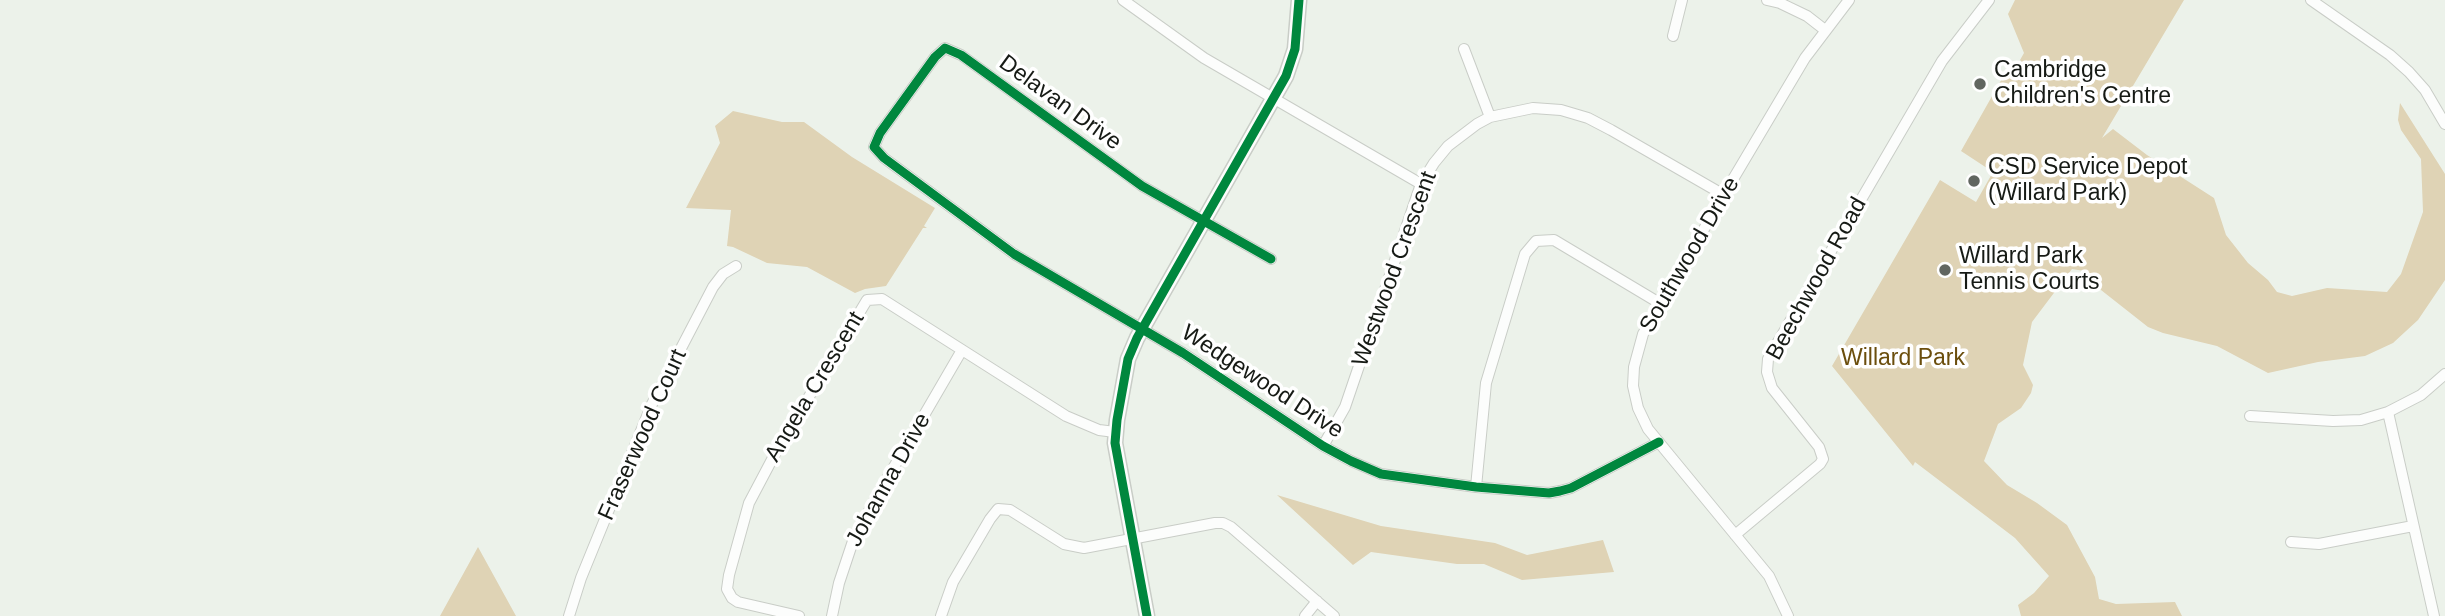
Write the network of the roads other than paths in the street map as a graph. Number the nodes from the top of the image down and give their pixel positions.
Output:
1 (1123, 0) edge
2 (1298, 0) edge
3 (1682, 0) edge
4 (1767, 0) edge
5 (1849, 0) edge
6 (1989, 0) edge
7 (2311, 0) edge
8 (1825, 30) junction
9 (1673, 36) dead end
10 (1464, 49) dead end
11 (1273, 100) junction
12 (1490, 117) junction
13 (2445, 124) edge
14 (884, 158) joint
15 (1421, 184) junction
16 (1724, 195) junction
17 (1204, 222) junction
18 (1271, 259) dead end
19 (736, 266) dead end
20 (1661, 304) junction
21 (1143, 329) junction
22 (962, 350) junction
23 (2445, 374) edge
24 (2388, 412) junction
25 (2250, 416) dead end
26 (1115, 432) junction
27 (1659, 442) junction
28 (1323, 446) junction
29 (1476, 487) junction
30 (2413, 526) junction
31 (1735, 535) junction
32 (1132, 538) junction
33 (2291, 541) dead end
34 (1317, 601) junction
35 (569, 616) edge
36 (799, 616) edge
37 (832, 616) edge
38 (941, 616) edge
39 (1147, 616) edge
40 (1305, 616) edge
41 (1334, 616) edge
42 (1788, 616) edge
43 (2434, 616) edge

1 - 11 street
2 - 11 street
3 - 9 street
4 - 8 street
5 - 8 street, Southwood Drive
6 - 31 street, Beechwood Road
7 - 13 street
8 - 16 street, Southwood Drive
10 - 12 street
11 - 15 street
11 - 17 street
12 - 15 street, Westwood Crescent
12 - 16 street, Westwood Crescent
14 - 17 street, Delavan Drive
14 - 21 street, Wedgewood Drive
15 - 28 street, Westwood Crescent
16 - 20 street, Southwood Drive
17 - 18 street, Delavan Drive
17 - 21 street
19 - 35 street, Fraserwood Court
20 - 27 street, Southwood Drive
20 - 29 street
21 - 26 street
21 - 28 street, Wedgewood Drive
22 - 26 street, Angela Crescent
22 - 36 street, Angela Crescent
22 - 37 street, Johanna Drive
23 - 24 street
24 - 25 street
24 - 30 street
26 - 32 street
27 - 29 street, Wedgewood Drive
27 - 31 street, Southwood Drive
28 - 29 street, Wedgewood Drive
30 - 33 street
30 - 43 street
31 - 42 street, Southwood Drive
32 - 34 street
32 - 38 street
32 - 39 street
34 - 40 street
34 - 41 street

